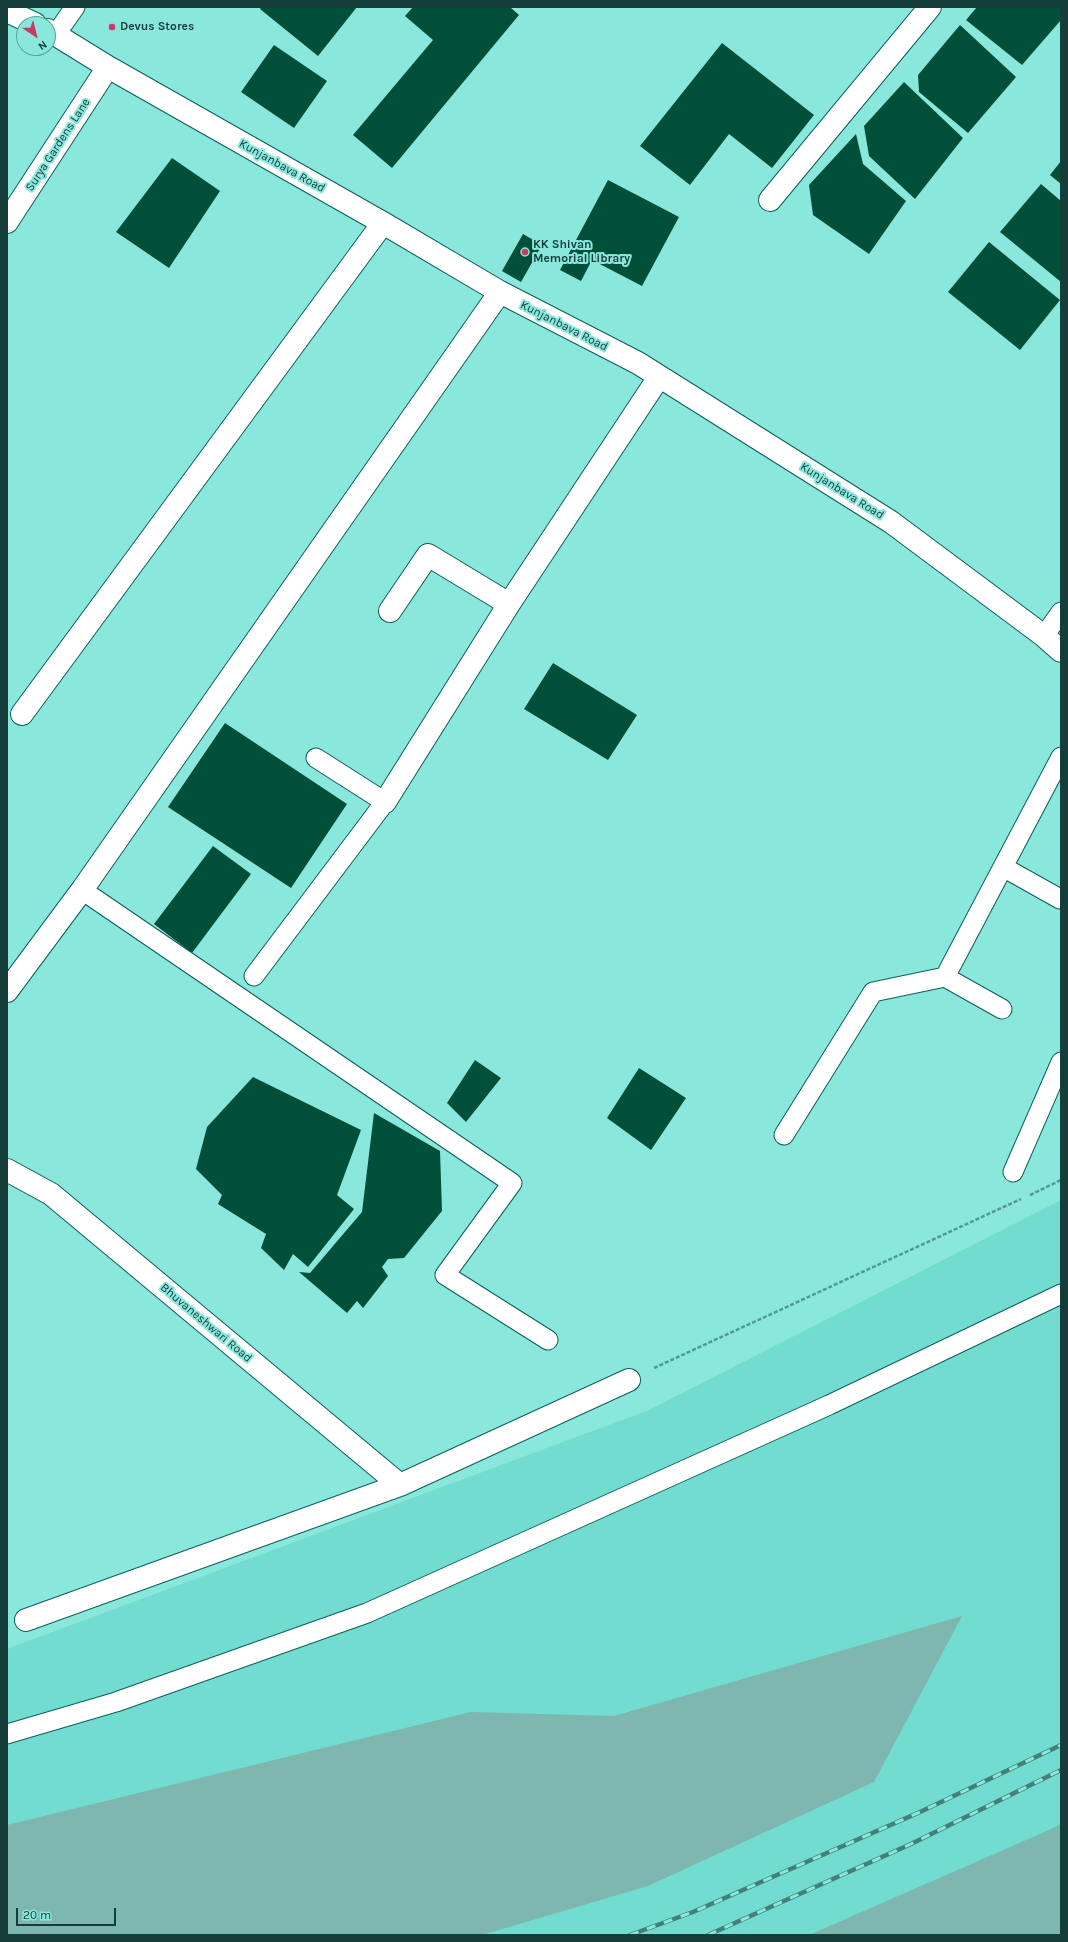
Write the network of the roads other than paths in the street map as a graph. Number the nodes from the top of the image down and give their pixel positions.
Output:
1 (75, 7) edge
2 (930, 7) edge
3 (7, 11) edge
4 (18, 16) edge
5 (56, 28) edge
6 (56, 35) edge
7 (108, 68) junction
8 (770, 200) dead end
9 (7, 222) edge
10 (382, 223) junction
11 (500, 292) junction
12 (659, 377) junction
13 (509, 604) junction
14 (390, 611) dead end
15 (1061, 612) edge
16 (1044, 636) junction
17 (1061, 651) edge
18 (22, 714) dead end
19 (1061, 757) edge
20 (316, 758) dead end
21 (385, 802) junction
22 (1003, 867) junction
23 (82, 890) junction
24 (1060, 900) dead end
25 (254, 976) dead end
26 (945, 977) junction
27 (7, 992) edge
28 (1002, 1009) dead end
29 (1061, 1062) edge
30 (784, 1135) dead end
31 (7, 1170) edge
32 (1013, 1172) dead end
33 (1061, 1294) edge
34 (548, 1340) dead end
35 (630, 1380) road end
36 (400, 1485) junction
37 (26, 1620) dead end
38 (7, 1734) edge

1 - 5 lane
2 - 8 street
3 - 4 street
6 - 7 street, Kunjanbava Road
7 - 9 street, Surya Gardens Lane
7 - 10 street, Kunjanbava Road
10 - 11 street, Kunjanbava Road
10 - 18 street
11 - 12 street, Kunjanbava Road
11 - 23 street
12 - 13 street
12 - 16 street, Kunjanbava Road
13 - 14 street
13 - 21 street
15 - 16 lane
16 - 17 street, Kunjanbava Road
19 - 22 lane
20 - 21 lane
21 - 25 lane
22 - 24 lane
22 - 26 lane
23 - 27 street
23 - 34 lane
26 - 28 lane
26 - 30 lane
29 - 32 lane
31 - 36 street, Bhuvaneshwari Road
33 - 38 lane
35 - 36 street
36 - 37 street

